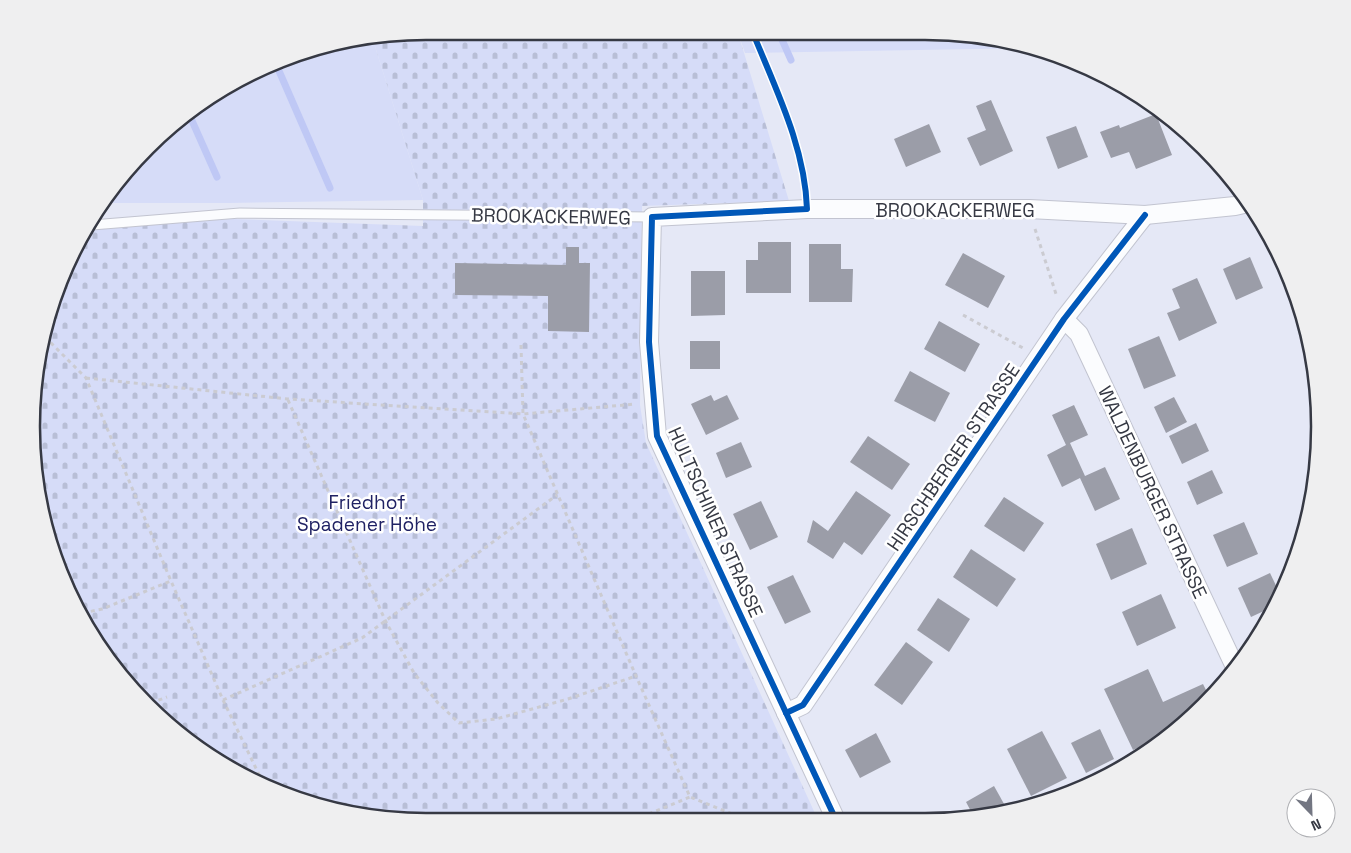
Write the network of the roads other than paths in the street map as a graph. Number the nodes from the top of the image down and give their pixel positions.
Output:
1 (1241, 205) edge
2 (1145, 216) junction
3 (652, 217) junction
4 (97, 225) edge
5 (1064, 319) junction
6 (1232, 661) edge
7 (786, 713) junction
8 (833, 813) edge

1 - 2 street, BROOKACKERWEG
2 - 3 street, BROOKACKERWEG
2 - 5 street, HIRSCHBERGER STRASSE
3 - 4 lane, BROOKACKERWEG
3 - 7 street, HULTSCHINER STRASSE
5 - 6 street, WALDENBURGER STRASSE
5 - 7 street, HIRSCHBERGER STRASSE
7 - 8 street, HULTSCHINER STRASSE

